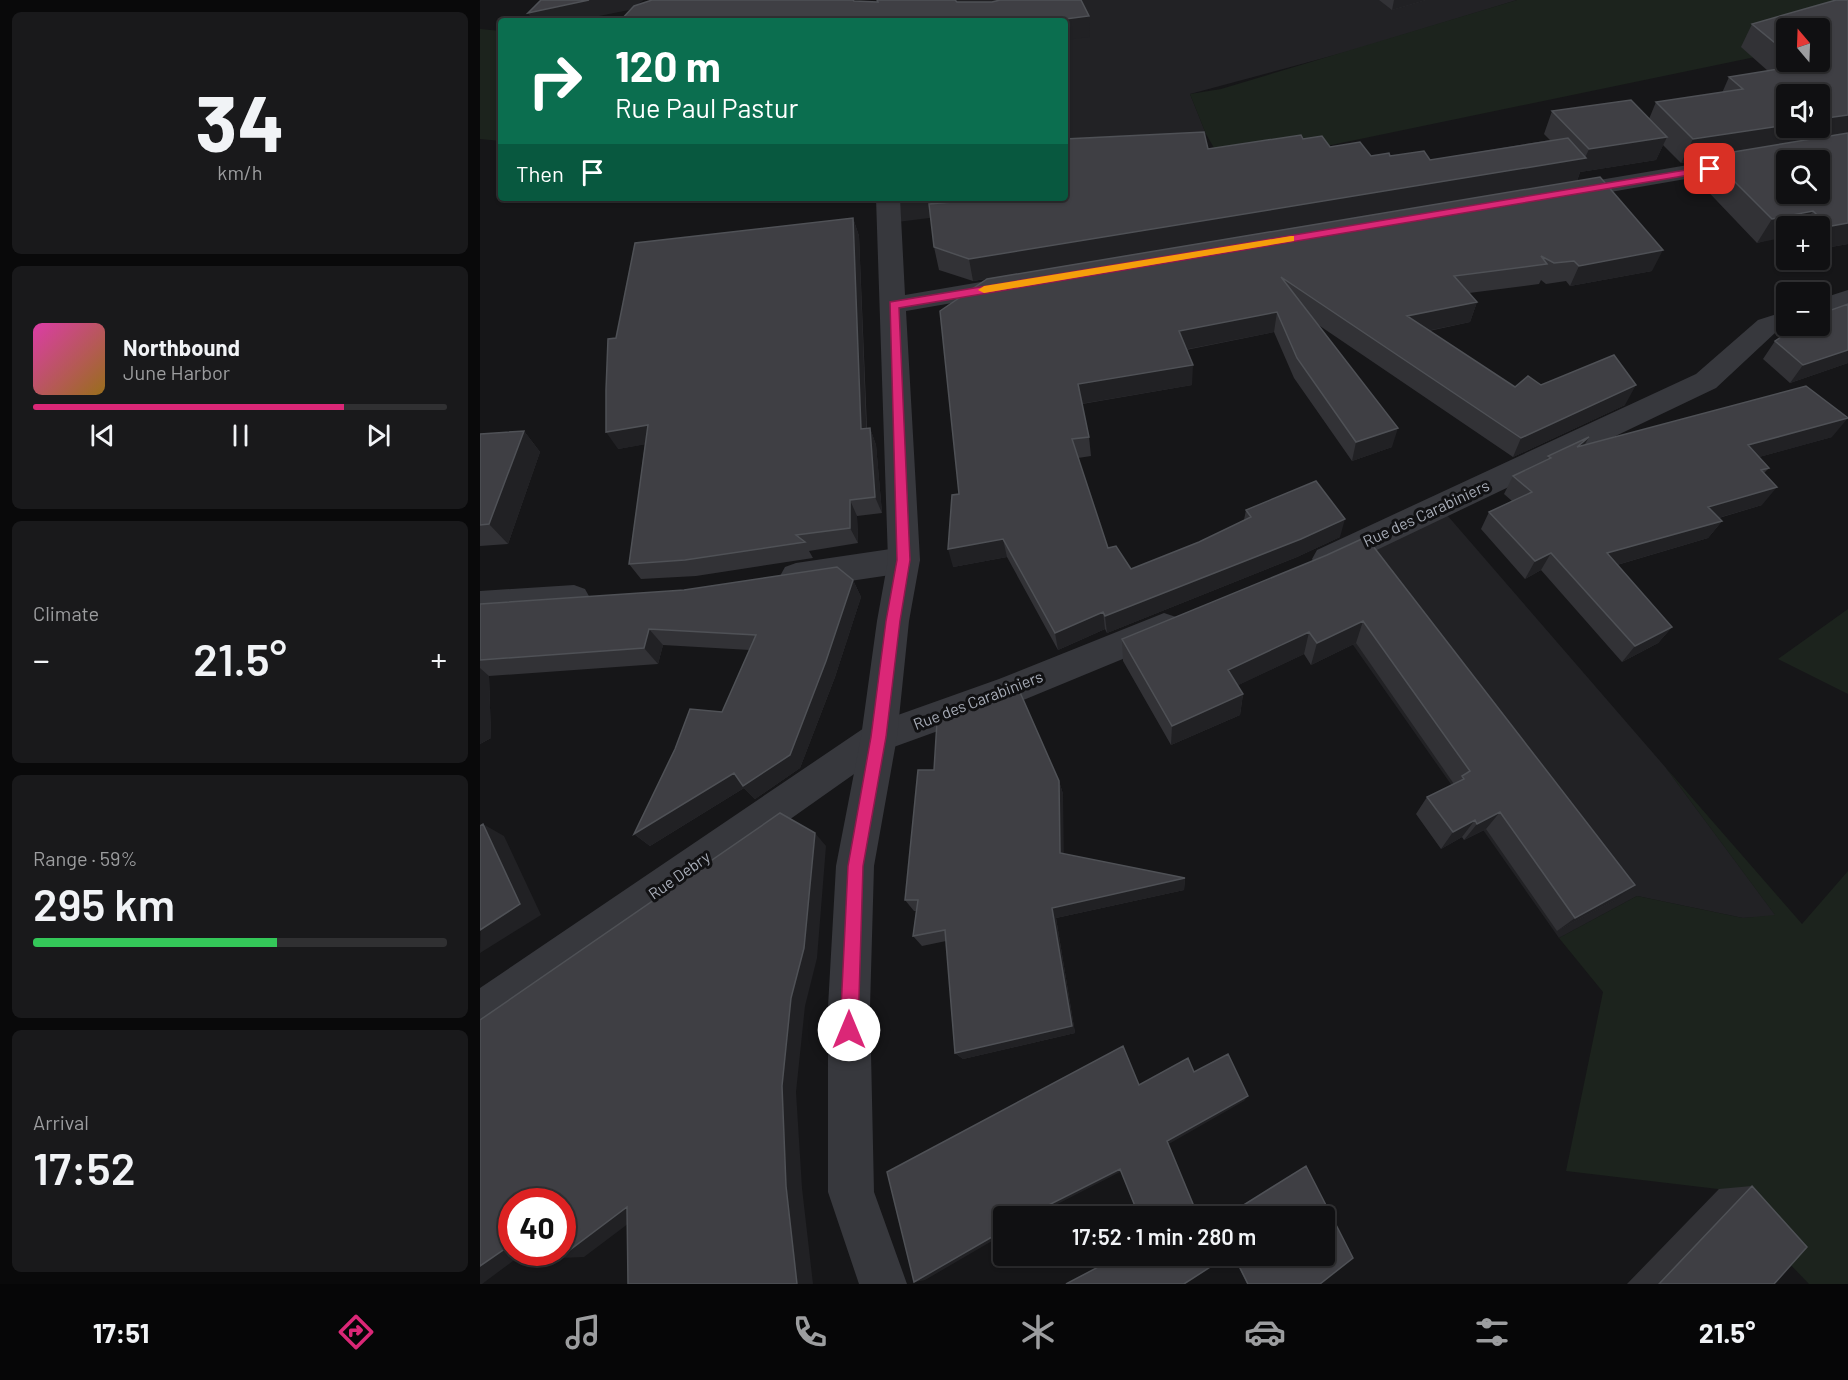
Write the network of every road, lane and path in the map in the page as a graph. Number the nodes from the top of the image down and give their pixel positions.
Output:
1 (1766, 159) edge
2 (1544, 196) edge
3 (888, 201) edge
4 (1030, 282) edge
5 (1848, 298) edge
6 (1830, 304) edge
7 (894, 305) junction
8 (1776, 323) edge
9 (904, 560) junction
10 (1303, 570) edge
11 (765, 580) edge
12 (605, 596) edge
13 (480, 604) edge
14 (1186, 618) edge
15 (879, 737) junction
16 (480, 1012) edge
17 (883, 1284) edge

1 - 2 street
3 - 7 street
4 - 7 street
5 - 6 street
7 - 9 street
8 - 10 street, Rue des Carabiniers
9 - 11 street
9 - 15 street
12 - 13 street
14 - 15 street, Rue des Carabiniers
15 - 16 street, Rue Debry
15 - 17 street

